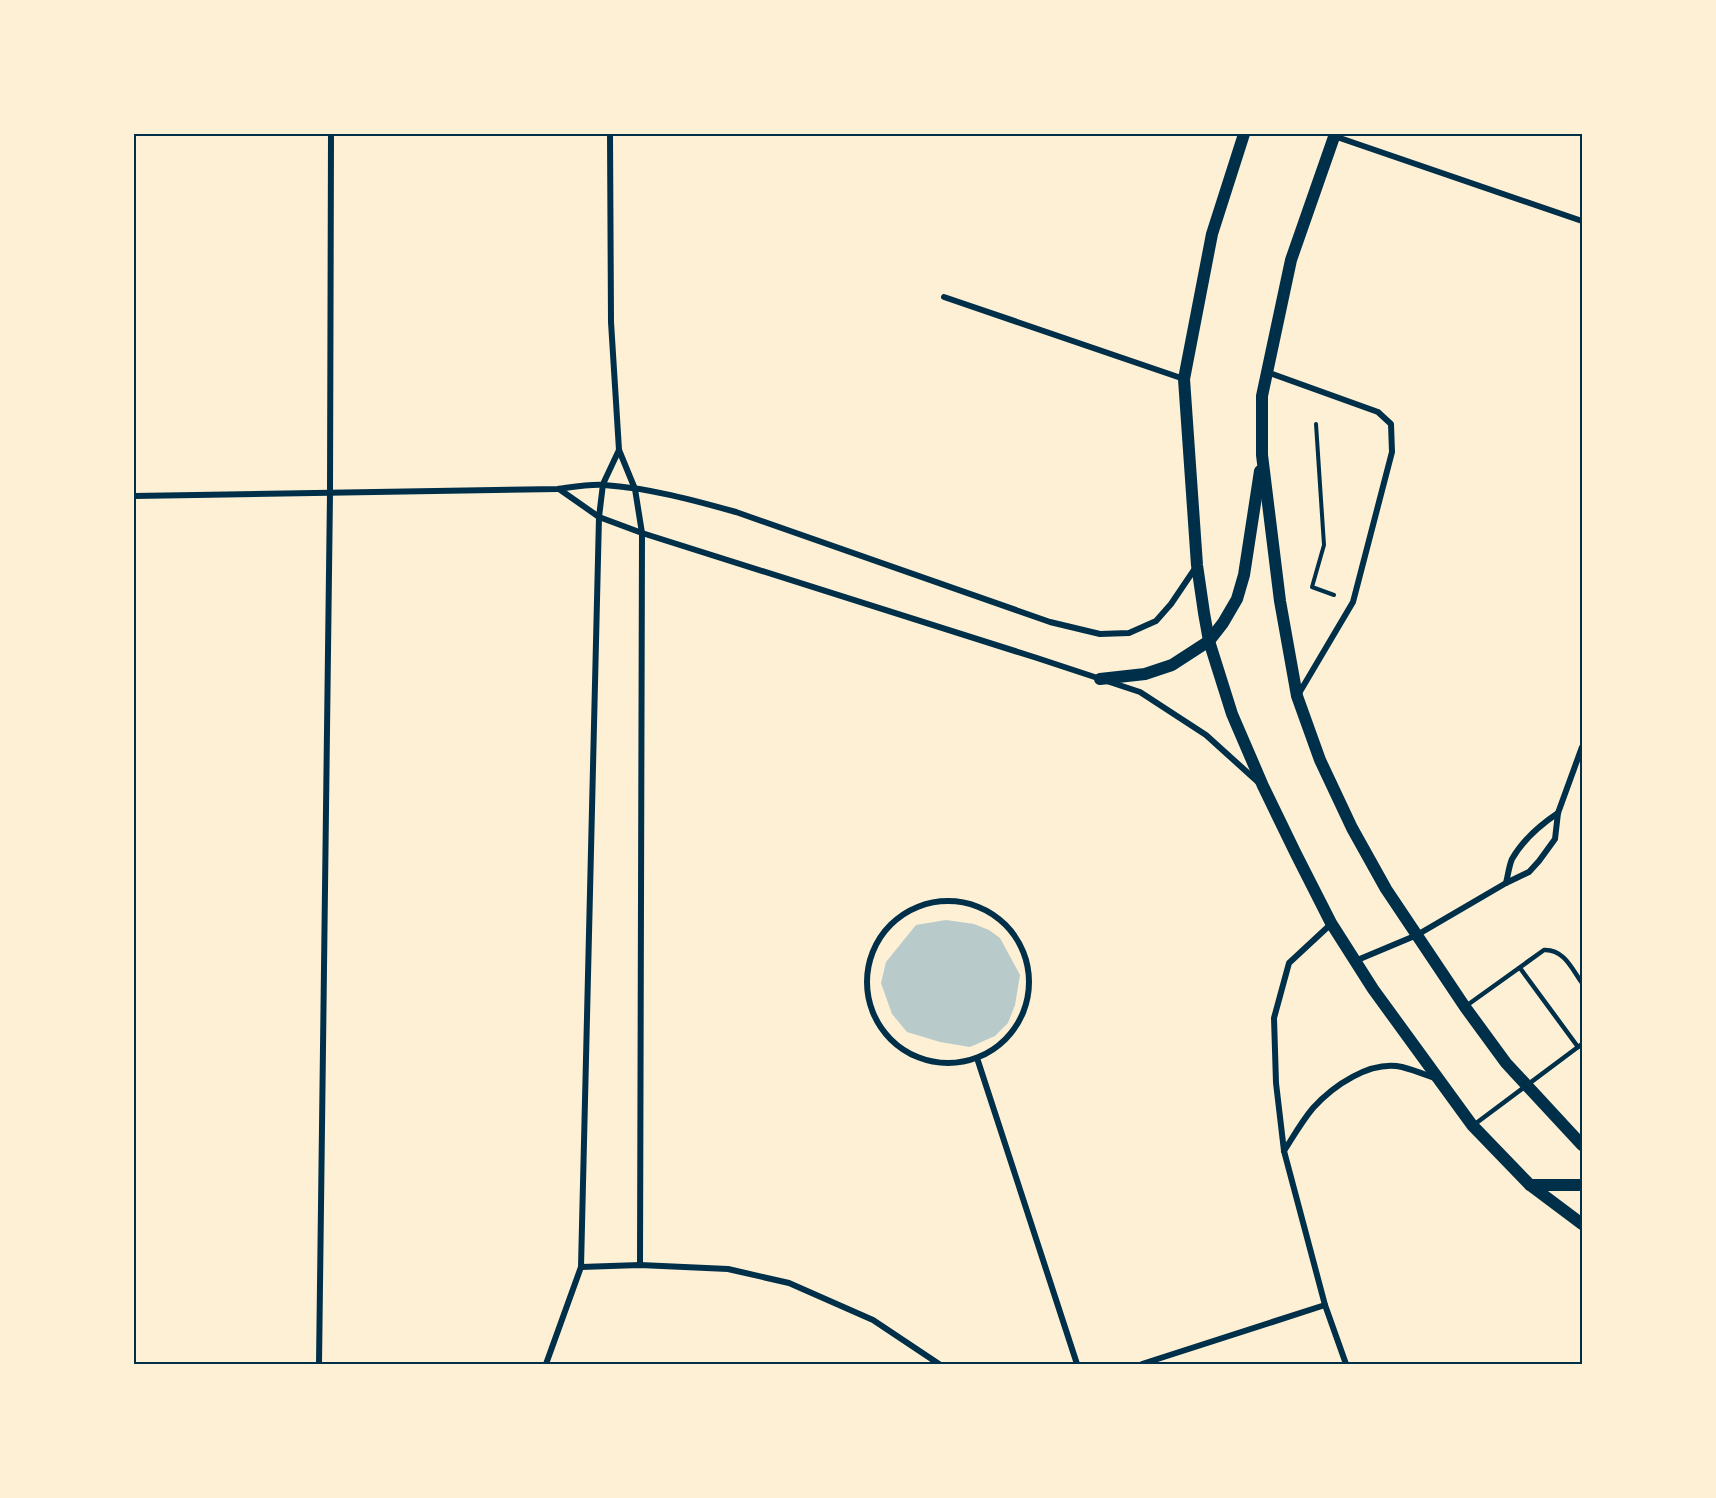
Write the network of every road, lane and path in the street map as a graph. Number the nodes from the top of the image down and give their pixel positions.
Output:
1 (331, 134) edge
2 (610, 134) edge
3 (1244, 134) edge
4 (1335, 135) edge
5 (1582, 221) edge
6 (944, 297) dead end
7 (1267, 372) junction
8 (1184, 379) junction
9 (1316, 424) dead end
10 (619, 450) junction
11 (1262, 455) junction
12 (603, 484) junction
13 (558, 489) junction
14 (635, 489) junction
15 (330, 493) junction
16 (134, 496) edge
17 (599, 517) junction
18 (642, 533) junction
19 (1197, 565) junction
20 (1353, 603) junction
21 (1209, 641) junction
22 (1100, 679) junction
23 (1297, 696) junction
24 (1582, 747) edge
25 (1263, 786) junction
26 (1557, 813) junction
27 (1506, 883) junction
28 (1332, 923) junction
29 (1417, 935) junction
30 (1355, 961) junction
31 (1520, 968) junction
32 (1582, 983) edge
33 (1465, 1007) junction
34 (1580, 1045) edge
35 (977, 1058) junction
36 (1437, 1079) junction
37 (1527, 1087) junction
38 (1472, 1125) junction
39 (1582, 1145) edge
40 (1284, 1151) junction
41 (1530, 1185) junction
42 (1582, 1185) edge
43 (1582, 1224) edge
44 (640, 1265) junction
45 (581, 1267) junction
46 (1325, 1305) junction
47 (319, 1365) edge
48 (546, 1365) edge
49 (939, 1365) edge
50 (1077, 1365) edge
51 (1142, 1365) edge
52 (1346, 1365) edge

1 - 15 street
2 - 10 street
3 - 8 main road
4 - 5 street
4 - 7 main road
6 - 8 street
7 - 11 main road
7 - 20 street
8 - 19 main road
9 - 20 path
10 - 12 street
10 - 14 street
11 - 21 main road
11 - 23 main road
12 - 13 street
12 - 14 street
12 - 17 street
13 - 15 street
13 - 17 street
14 - 18 street
14 - 19 street
15 - 16 street
15 - 47 street
17 - 18 street
17 - 45 street
18 - 22 street
18 - 44 street
19 - 21 main road
20 - 23 street
21 - 22 main road
21 - 25 main road
22 - 25 street
23 - 29 main road
24 - 26 street
25 - 28 main road
26 - 27 street
26 - 27 street
27 - 29 street
28 - 30 main road
28 - 40 street
29 - 30 street
29 - 33 main road
30 - 36 main road
31 - 32 lane
31 - 33 lane
31 - 34 lane
33 - 37 main road
34 - 37 lane
35 - 35 street
35 - 50 street
36 - 38 main road
36 - 40 street
37 - 38 lane
37 - 39 main road
38 - 41 main road
40 - 46 street
41 - 42 main road
41 - 43 main road
44 - 45 street
44 - 49 street
45 - 48 street
46 - 51 street
46 - 52 street

